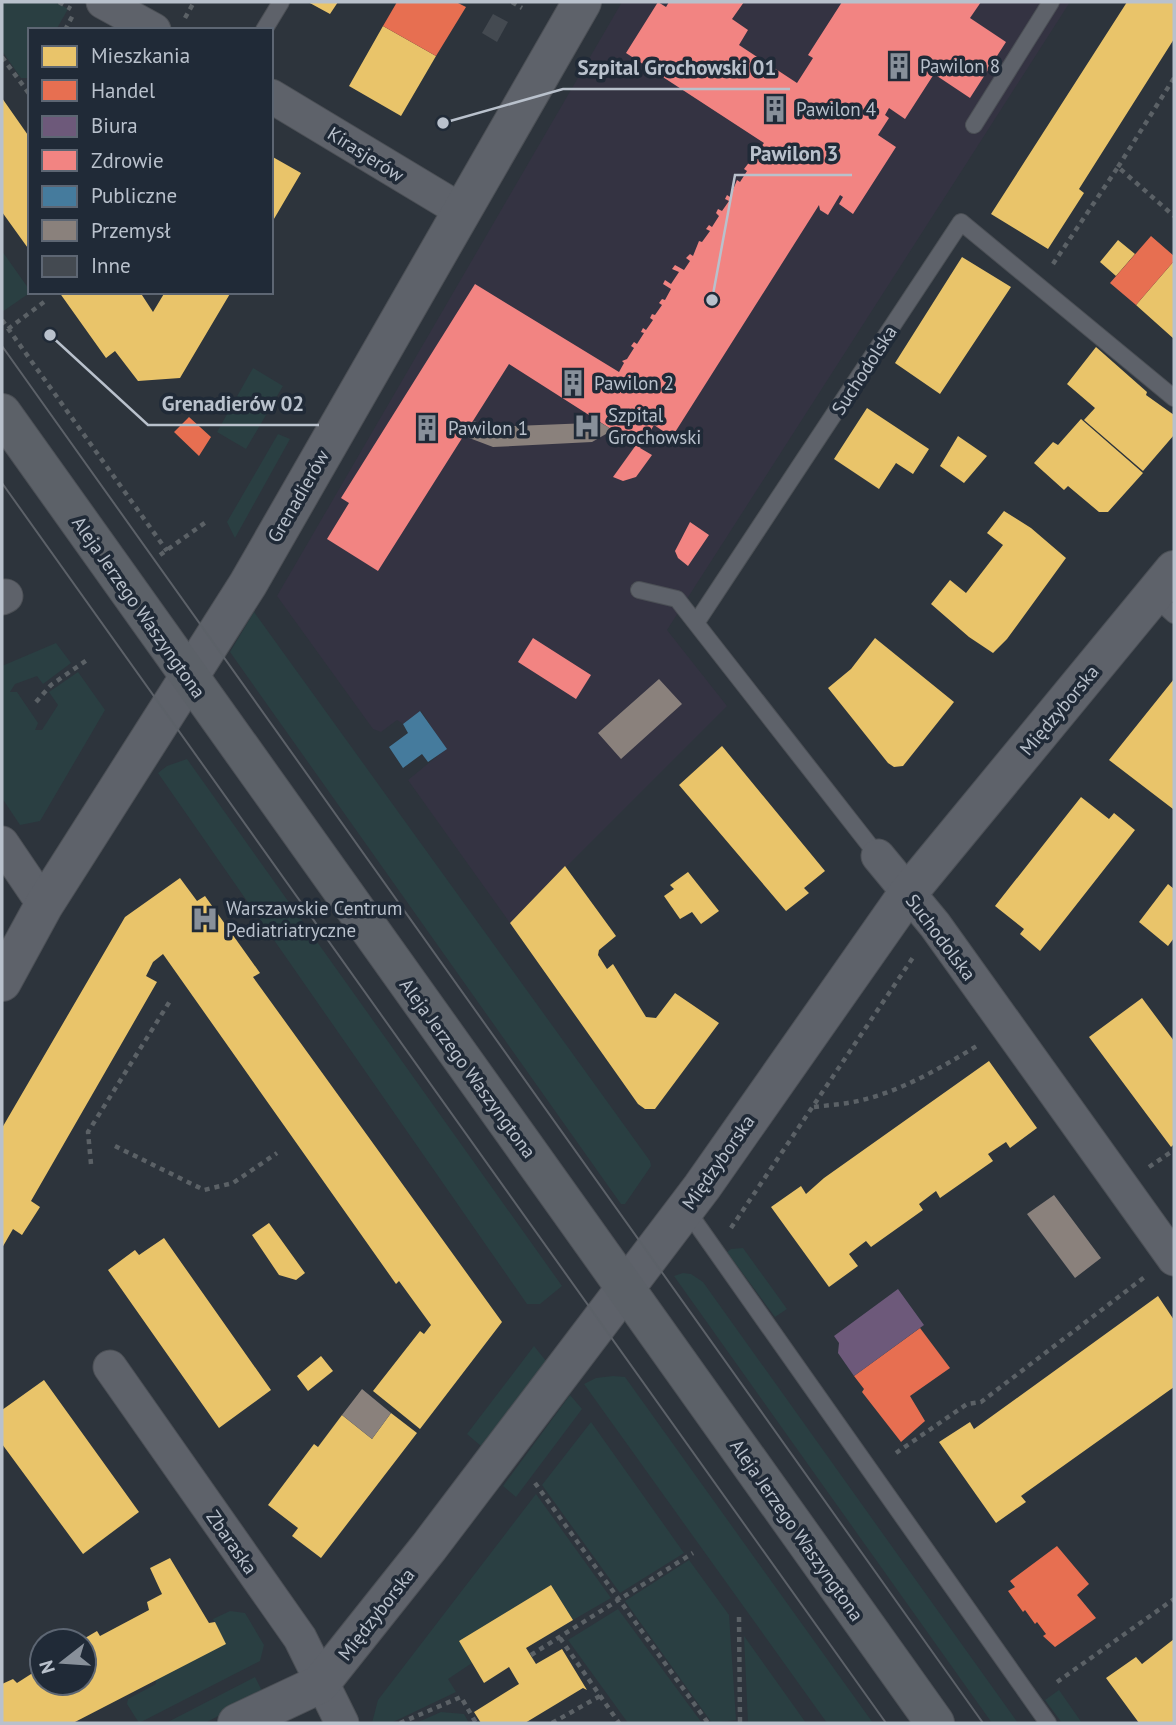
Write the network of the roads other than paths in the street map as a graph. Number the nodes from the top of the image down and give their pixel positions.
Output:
1 (103, 2) edge
2 (281, 2) edge
3 (582, 2) edge
4 (1051, 2) edge
5 (168, 27) edge
6 (265, 28) edge
7 (273, 97) edge
8 (974, 125) dead end
9 (461, 211) junction
10 (1174, 398) edge
11 (2, 413) edge
12 (639, 590) dead end
13 (1167, 594) edge
14 (696, 623) junction
15 (188, 677) junction
16 (2, 842) edge
17 (878, 856) joint
18 (908, 893) junction
19 (44, 905) junction
20 (2, 982) edge
21 (686, 1209) junction
22 (1163, 1264) edge
23 (625, 1289) junction
24 (110, 1367) dead end
25 (320, 1684) junction
26 (237, 1723) edge
27 (342, 1723) edge
28 (935, 1723) edge
29 (1048, 1723) edge

1 - 5 street
2 - 6 lane
3 - 9 street, Grenadierów
4 - 8 lane
7 - 9 street, Kirasjerów
9 - 15 street, Grenadierów
10 - 14 lane, Suchodolska
11 - 15 main road, Aleja Jerzego Waszyngtona
12 - 14 lane, Suchodolska
13 - 18 street, Międzyborska
14 - 17 lane, Suchodolska
15 - 19 street, Grenadierów
15 - 23 main road, Aleja Jerzego Waszyngtona
16 - 19 street
17 - 18 street, Suchodolska
18 - 21 street, Międzyborska
18 - 22 street, Suchodolska
19 - 20 street, Grenadierów
21 - 23 street, Międzyborska
21 - 29 lane
23 - 25 street, Międzyborska
23 - 28 main road, Aleja Jerzego Waszyngtona
24 - 25 street, Zbaraska
25 - 26 street, Międzyborska
25 - 27 street, Zbaraska

